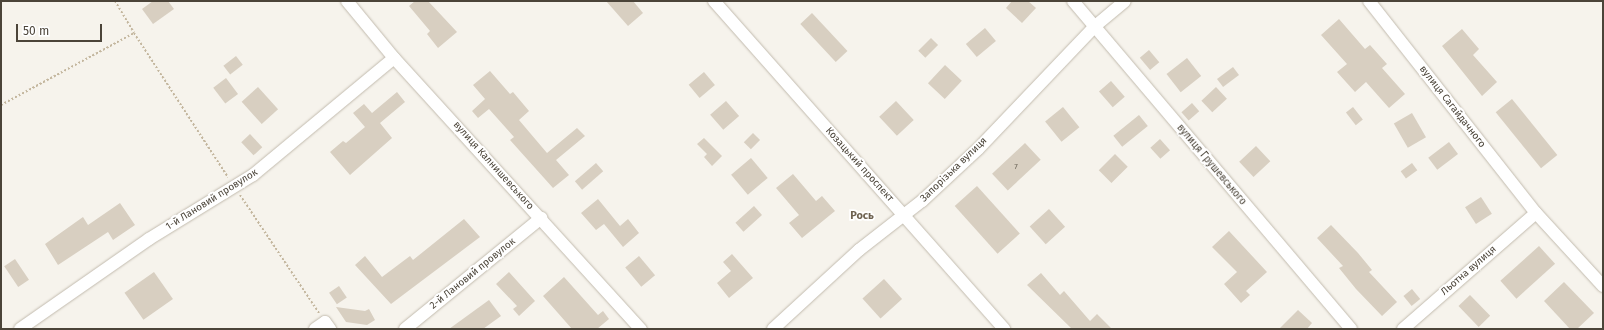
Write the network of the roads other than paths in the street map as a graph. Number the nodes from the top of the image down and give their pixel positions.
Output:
1 (347, 1) edge
2 (714, 1) edge
3 (1073, 1) edge
4 (1125, 1) edge
5 (1369, 1) edge
6 (1094, 27) junction
7 (394, 58) junction
8 (1536, 213) junction
9 (904, 215) junction
10 (541, 218) junction
11 (1603, 286) edge
12 (20, 329) edge
13 (404, 329) edge
14 (641, 329) edge
15 (773, 329) edge
16 (1004, 329) edge
17 (1351, 329) edge
18 (1403, 329) edge

1 - 7 street, вулиця Калнишевського
2 - 9 street, Козацький проспект
3 - 6 street, вулиця Грушевського
4 - 6 street, Запорізька вулиця
5 - 8 street, вулиця Сагайдачного
6 - 9 street, Запорізька вулиця
6 - 17 street, вулиця Грушевського
7 - 10 street, вулиця Калнишевського
7 - 12 street, 1-й Лановий провулок
8 - 11 street, вулиця Сагайдачного
8 - 18 street, Льотна вулиця
9 - 15 street, Запорізька вулиця
9 - 16 street, Козацький проспект
10 - 13 street, 2-й Лановий провулок
10 - 14 street, вулиця Калнишевського

